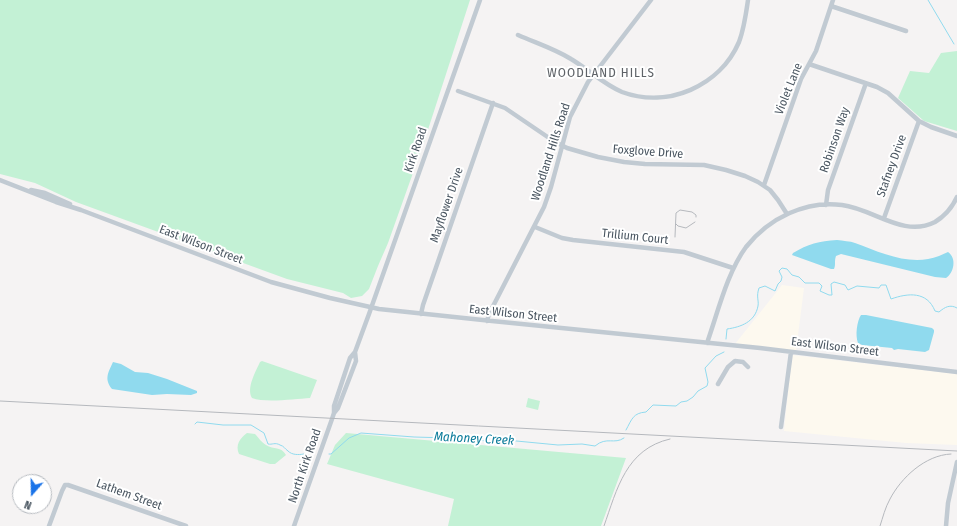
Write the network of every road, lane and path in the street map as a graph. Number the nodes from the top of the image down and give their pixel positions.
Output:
1 (480, 0) edge
2 (651, 0) edge
3 (748, 0) edge
4 (833, 0) edge
5 (831, 6) junction
6 (906, 31) dead end
7 (518, 36) dead end
8 (809, 64) junction
9 (594, 74) junction
10 (866, 83) junction
11 (458, 91) dead end
12 (493, 104) junction
13 (919, 121) junction
14 (957, 136) edge
15 (562, 146) junction
16 (0, 180) edge
17 (764, 185) junction
18 (957, 197) edge
19 (826, 205) junction
20 (787, 214) junction
21 (884, 218) junction
22 (535, 227) junction
23 (733, 268) junction
24 (372, 307) junction
25 (421, 314) junction
26 (487, 321) junction
27 (707, 343) junction
28 (791, 352) junction
29 (748, 367) dead end
30 (957, 372) edge
31 (718, 384) dead end
32 (781, 427) dead end
33 (957, 462) edge
34 (49, 526) edge
35 (186, 526) edge
36 (294, 526) edge
37 (946, 526) edge

1 - 24 street, Kirk Road
2 - 9 street, Woodland Hills Road
3 - 9 street
4 - 5 street, Violet Lane
5 - 6 street
5 - 8 street, Violet Lane
7 - 9 street
8 - 10 street
8 - 17 street, Violet Lane
9 - 15 street, Woodland Hills Road
10 - 13 street
10 - 19 street, Robinson Way
11 - 12 street, Foxglove Drive
12 - 15 street, Foxglove Drive
12 - 25 street, Mayflower Drive
13 - 14 street
13 - 21 street, Stafney Drive
15 - 17 street, Foxglove Drive
15 - 22 street, Woodland Hills Road
16 - 24 street, East Wilson Street
17 - 20 street, Foxglove Drive
18 - 21 street
19 - 20 street
19 - 21 street
20 - 23 street
22 - 23 street, Trillium Court
22 - 26 street, Woodland Hills Road
23 - 27 street
24 - 25 street, East Wilson Street
24 - 36 street, North Kirk Road
25 - 26 street, East Wilson Street
26 - 27 street, East Wilson Street
27 - 28 street, East Wilson Street
28 - 30 street, East Wilson Street
28 - 32 street
29 - 31 street
33 - 37 street
34 - 35 street, Lathem Street

